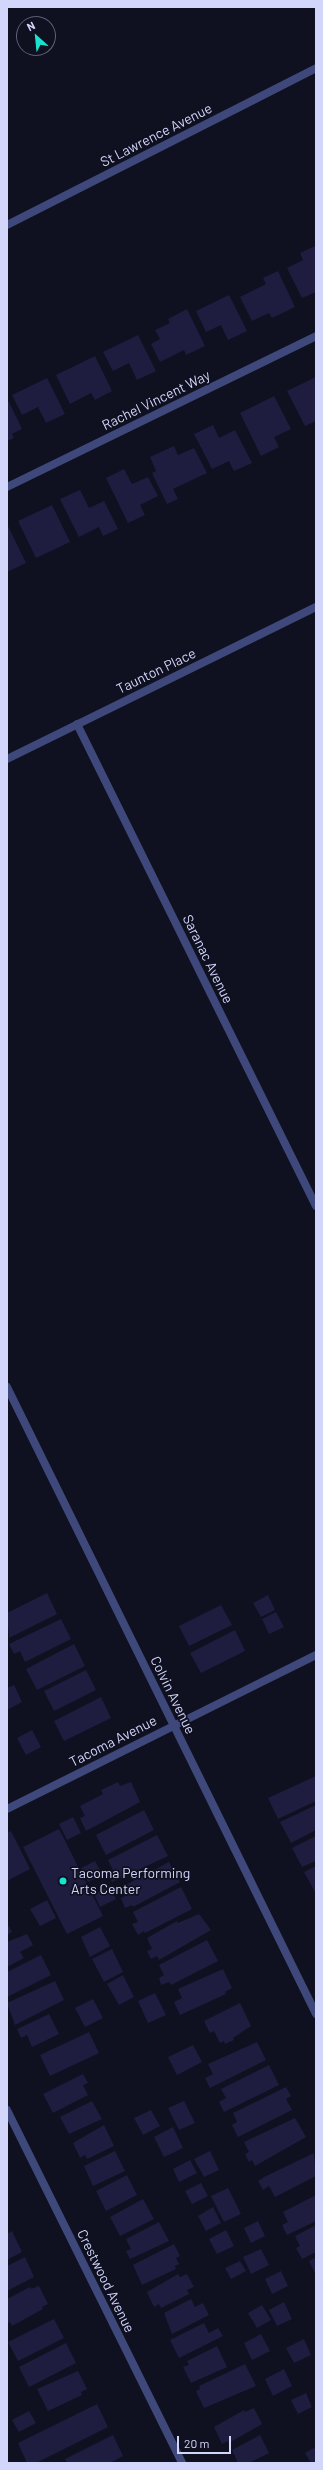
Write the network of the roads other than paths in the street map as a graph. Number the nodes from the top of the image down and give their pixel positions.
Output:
1 (316, 68) edge
2 (7, 225) edge
3 (316, 336) edge
4 (7, 487) edge
5 (316, 607) edge
6 (77, 724) junction
7 (7, 759) edge
8 (316, 1206) edge
9 (7, 1387) edge
10 (316, 1655) edge
11 (173, 1725) junction
12 (7, 1809) edge
13 (316, 2014) edge
14 (7, 2110) edge
15 (182, 2463) edge

1 - 2 street, St Lawrence Avenue
3 - 4 street, Rachel Vincent Way
5 - 6 street, Taunton Place
6 - 7 street, Taunton Place
6 - 8 street, Saranac Avenue
9 - 11 street, Colvin Avenue
10 - 11 street, Tacoma Avenue
11 - 12 street, Tacoma Avenue
11 - 13 street, Colvin Avenue
14 - 15 street, Crestwood Avenue

